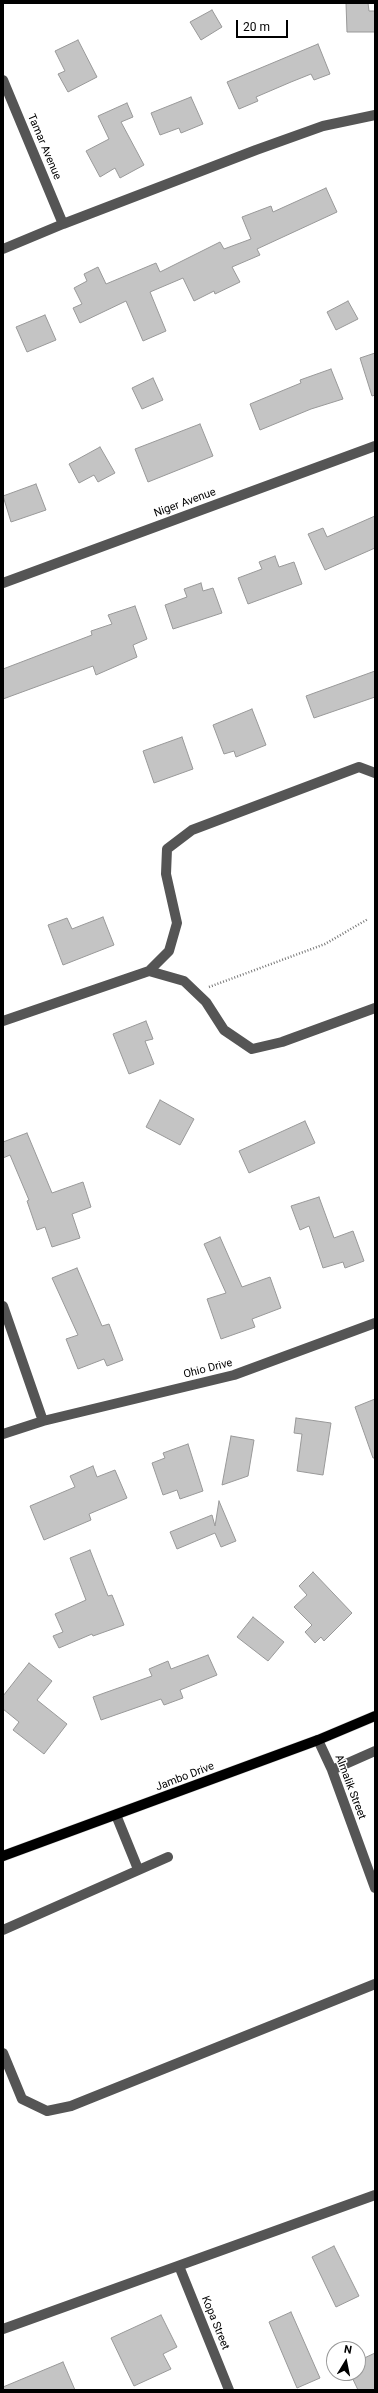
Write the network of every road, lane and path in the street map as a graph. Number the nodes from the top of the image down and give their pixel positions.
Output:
1 (3, 80) edge
2 (375, 115) edge
3 (63, 224) junction
4 (3, 249) edge
5 (375, 446) edge
6 (3, 583) edge
7 (375, 773) edge
8 (368, 919) dead end
9 (149, 970) junction
10 (195, 992) junction
11 (375, 1008) edge
12 (3, 1021) edge
13 (3, 1306) edge
14 (375, 1323) edge
15 (43, 1421) junction
16 (3, 1434) edge
17 (375, 1716) edge
18 (318, 1740) junction
19 (375, 1752) edge
20 (332, 1770) junction
21 (116, 1815) junction
22 (3, 1856) edge
23 (168, 1857) dead end
24 (138, 1869) junction
25 (375, 1888) edge
26 (3, 1930) edge
27 (375, 1984) edge
28 (3, 2053) edge
29 (375, 2196) edge
30 (179, 2266) junction
31 (3, 2329) edge
32 (229, 2390) edge

1 - 3 street, Tamar Avenue
2 - 3 street
3 - 4 street
5 - 6 street, Niger Avenue
7 - 9 street
8 - 10 path
9 - 10 street
9 - 12 street
10 - 11 street
13 - 15 street
14 - 15 street, Ohio Drive
15 - 16 street, Ohio Drive
17 - 18 main road, Jambo Drive
18 - 20 street, Almalik Street
18 - 21 main road, Jambo Drive
19 - 20 street
20 - 25 street, Almalik Street
21 - 22 main road, Jambo Drive
21 - 24 street
23 - 24 street
24 - 26 street
27 - 28 street
29 - 30 street
30 - 31 street
30 - 32 street, Kopa Street

